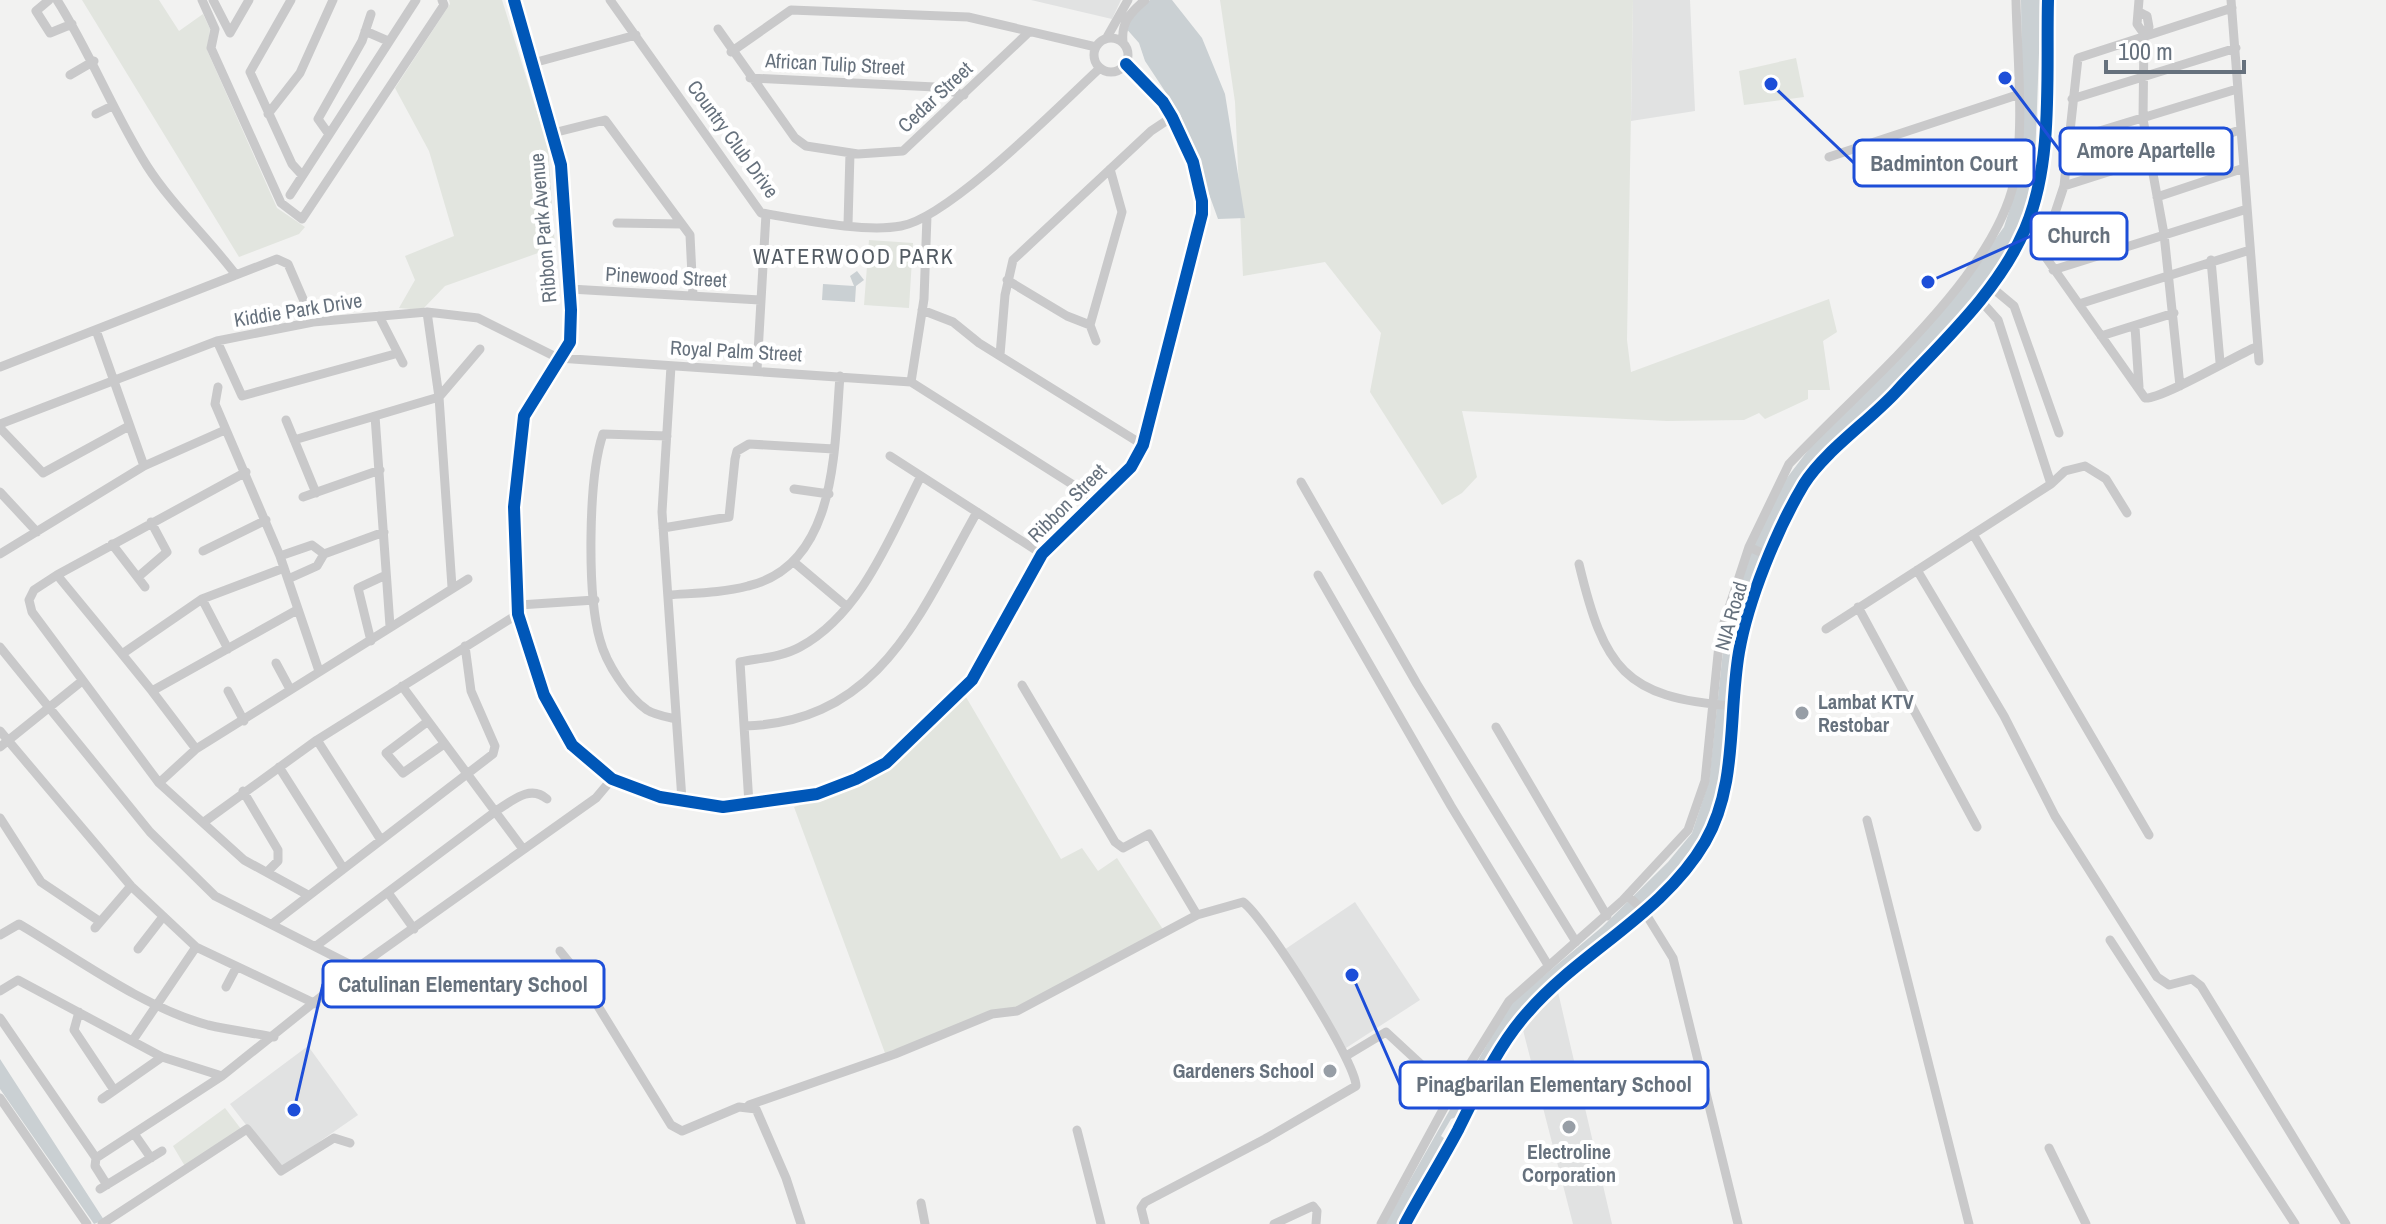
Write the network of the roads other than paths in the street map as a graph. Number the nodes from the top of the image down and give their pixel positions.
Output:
1 (49, 0) edge
2 (57, 0) edge
3 (202, 0) edge
4 (213, 0) edge
5 (249, 0) edge
6 (291, 0) edge
7 (333, 0) edge
8 (416, 0) edge
9 (442, 0) edge
10 (514, 0) edge
11 (785, 0) edge
12 (1128, 0) edge
13 (1145, 0) edge
14 (2016, 0) edge
15 (2048, 0) edge
16 (2139, 0) edge
17 (615, 1) edge
18 (2232, 4) edge
19 (791, 10) junction
20 (371, 14) dead end
21 (72, 24) junction
22 (718, 29) dead end
23 (365, 31) junction
24 (1029, 32) junction
25 (636, 35) junction
26 (2144, 37) junction
27 (1106, 39) junction
28 (388, 41) junction
29 (1123, 42) junction
30 (1096, 47) junction
31 (2236, 48) junction
32 (731, 52) junction
33 (94, 61) junction
34 (533, 63) junction
35 (1126, 64) junction
36 (1100, 68) junction
37 (70, 75) dead end
38 (750, 78) junction
39 (2146, 78) junction
40 (2237, 89) junction
41 (964, 95) junction
42 (2017, 95) junction
43 (2072, 99) junction
44 (112, 106) junction
45 (96, 114) dead end
46 (268, 114) junction
47 (1172, 117) junction
48 (2143, 119) junction
49 (2240, 130) junction
50 (328, 133) junction
51 (553, 133) junction
52 (2070, 140) junction
53 (850, 153) junction
54 (1829, 157) dead end
55 (2149, 158) junction
56 (2244, 168) junction
57 (1110, 169) junction
58 (302, 175) junction
59 (2064, 186) junction
60 (290, 195) dead end
61 (2157, 197) junction
62 (2247, 209) junction
63 (766, 214) junction
64 (927, 216) junction
65 (617, 223) dead end
66 (681, 224) junction
67 (848, 224) junction
68 (2164, 234) junction
69 (702, 243) dead end
70 (690, 245) junction
71 (2250, 250) junction
72 (2211, 260) junction
73 (2053, 270) junction
74 (2167, 274) junction
75 (236, 275) junction
76 (1007, 280) junction
77 (1990, 286) junction
78 (570, 289) junction
79 (693, 296) junction
80 (760, 300) junction
81 (1980, 300) junction
82 (2079, 304) junction
83 (922, 310) junction
84 (427, 312) junction
85 (2174, 313) junction
86 (379, 316) junction
87 (313, 322) junction
88 (1090, 325) junction
89 (2135, 327) junction
90 (97, 333) junction
91 (2101, 336) junction
92 (217, 341) junction
93 (1096, 341) dead end
94 (2256, 347) junction
95 (480, 349) dead end
96 (395, 354) junction
97 (1000, 355) junction
98 (558, 358) junction
99 (2259, 361) dead end
100 (2220, 362) junction
101 (403, 363) dead end
102 (671, 366) junction
103 (0, 367) edge
104 (757, 370) junction
105 (840, 376) junction
106 (114, 379) junction
107 (911, 382) junction
108 (2180, 386) junction
109 (218, 387) dead end
110 (2139, 388) junction
111 (439, 397) junction
112 (375, 416) junction
113 (286, 420) dead end
114 (0, 426) edge
115 (129, 426) junction
116 (225, 430) junction
117 (2059, 433) dead end
118 (667, 436) junction
119 (294, 440) junction
120 (732, 440) dead end
121 (1143, 445) junction
122 (741, 448) junction
123 (834, 449) junction
124 (890, 456) dead end
125 (144, 466) junction
126 (380, 470) junction
127 (246, 472) junction
128 (920, 478) junction
129 (1301, 482) dead end
130 (2051, 484) junction
131 (794, 489) dead end
132 (0, 492) edge
133 (316, 493) junction
134 (829, 494) junction
135 (303, 497) dead end
136 (1097, 500) junction
137 (977, 512) junction
138 (2127, 513) dead end
139 (266, 520) junction
140 (151, 522) junction
141 (663, 528) junction
142 (37, 532) junction
143 (384, 532) junction
144 (1973, 534) junction
145 (112, 544) junction
146 (1750, 547) junction
147 (203, 551) dead end
148 (0, 554) edge
149 (324, 554) junction
150 (1042, 554) junction
151 (280, 556) junction
152 (1768, 556) junction
153 (795, 563) junction
154 (1579, 564) dead end
155 (284, 568) junction
156 (1917, 570) junction
157 (57, 575) junction
158 (386, 575) junction
159 (1318, 575) dead end
160 (138, 577) junction
161 (288, 579) junction
162 (468, 579) dead end
163 (145, 587) dead end
164 (452, 587) junction
165 (668, 595) junction
166 (202, 599) junction
167 (595, 600) junction
168 (846, 606) junction
169 (1858, 607) junction
170 (297, 610) junction
171 (519, 610) junction
172 (390, 626) junction
173 (1826, 629) dead end
174 (371, 641) junction
175 (465, 646) junction
176 (0, 647) edge
177 (228, 649) junction
178 (732, 651) dead end
179 (122, 654) junction
180 (740, 662) junction
181 (276, 663) dead end
182 (319, 671) junction
183 (82, 681) junction
184 (1022, 685) dead end
185 (402, 686) junction
186 (290, 689) junction
187 (152, 691) junction
188 (228, 691) dead end
189 (1713, 704) junction
190 (1730, 706) junction
191 (47, 709) junction
192 (676, 719) junction
193 (244, 721) junction
194 (427, 722) junction
195 (745, 726) junction
196 (1496, 727) dead end
197 (0, 731) edge
198 (317, 740) junction
199 (4, 744) edge
200 (444, 744) junction
201 (196, 749) junction
202 (279, 767) junction
203 (469, 775) junction
204 (612, 779) junction
205 (159, 783) junction
206 (243, 791) junction
207 (547, 799) dead end
208 (682, 800) junction
209 (749, 804) junction
210 (496, 811) junction
211 (0, 818) edge
212 (1867, 820) dead end
213 (204, 822) junction
214 (1977, 827) dead end
215 (2149, 835) dead end
216 (381, 840) junction
217 (523, 849) junction
218 (343, 868) junction
219 (268, 871) junction
220 (131, 886) junction
221 (389, 894) junction
222 (308, 895) junction
223 (1630, 897) junction
224 (1642, 909) junction
225 (1197, 915) junction
226 (1607, 916) junction
227 (162, 918) junction
228 (272, 924) junction
229 (414, 929) junction
230 (0, 935) edge
231 (2110, 940) dead end
232 (1576, 942) junction
233 (316, 946) junction
234 (196, 947) junction
235 (138, 949) dead end
236 (560, 951) dead end
237 (1548, 965) junction
238 (236, 968) junction
239 (357, 968) junction
240 (226, 987) dead end
241 (0, 991) edge
242 (157, 1003) junction
243 (316, 1004) junction
244 (79, 1012) junction
245 (0, 1018) edge
246 (1488, 1035) junction
247 (274, 1037) junction
248 (133, 1040) junction
249 (1502, 1044) junction
250 (1346, 1056) junction
251 (162, 1057) junction
252 (222, 1076) junction
253 (114, 1090) junction
254 (1452, 1093) junction
255 (0, 1098) edge
256 (102, 1099) dead end
257 (749, 1105) junction
258 (1456, 1110) junction
259 (1077, 1130) dead end
260 (135, 1135) junction
261 (350, 1143) dead end
262 (2049, 1148) dead end
263 (162, 1151) dead end
264 (96, 1158) junction
265 (151, 1158) junction
266 (921, 1203) dead end
267 (87, 1224) edge
268 (102, 1224) edge
269 (801, 1224) edge
270 (925, 1224) edge
271 (1101, 1224) edge
272 (1145, 1224) edge
273 (1274, 1224) edge
274 (1316, 1224) edge
275 (1381, 1224) edge
276 (1405, 1224) edge
277 (1738, 1224) edge
278 (1969, 1224) edge
279 (2086, 1224) edge
280 (2295, 1224) edge
281 (2346, 1224) edge

1 - 21 street
2 - 21 street
3 - 9 street
4 - 5 street
6 - 46 street
7 - 46 street
8 - 28 street
10 - 34 street, Ribbon Park Avenue
11 - 19 street
12 - 27 street
13 - 29 street
14 - 42 street
15 - 77 street, NIA Road
16 - 26 street
17 - 25 street, Country Club Drive
18 - 26 street
18 - 31 street
19 - 24 street
19 - 32 street
20 - 23 street
21 - 33 street
22 - 32 street, Cedar Street
23 - 28 street
23 - 50 street
24 - 30 street
24 - 41 street, Cedar Street
25 - 34 street
25 - 63 street, Country Club Drive
26 - 39 street
26 - 43 street
27 - 29 street
27 - 30 street
28 - 50 street
29 - 35 street
30 - 36 street
31 - 39 street
31 - 40 street
32 - 38 street, Cedar Street
33 - 37 street
33 - 44 street
34 - 51 street, Ribbon Park Avenue
35 - 36 street
35 - 47 street, Ribbon Street
36 - 64 street, Country Club Drive
38 - 41 street, African Tulip Street
38 - 53 street, Cedar Street
39 - 43 street
39 - 48 street
40 - 48 street
40 - 49 street
41 - 53 street, Cedar Street
42 - 54 street
42 - 146 street
43 - 52 street
44 - 45 street
44 - 75 street
46 - 58 street
47 - 57 street
47 - 121 street, Ribbon Street
48 - 52 street
48 - 55 street
49 - 55 street
49 - 56 street
50 - 58 street
51 - 66 street
51 - 78 street, Ribbon Park Avenue
52 - 59 street
53 - 67 street
55 - 59 street
55 - 61 street
56 - 61 street
56 - 62 street
57 - 76 street
57 - 88 street
58 - 60 street
59 - 73 street
61 - 68 street
62 - 68 street
62 - 71 street
63 - 67 street, Country Club Drive
63 - 80 street
64 - 67 street, Country Club Drive
64 - 83 street
65 - 66 street
66 - 70 street
68 - 73 street
68 - 74 street
69 - 70 street
70 - 79 street
71 - 72 street
71 - 94 street
72 - 74 street
72 - 100 street
73 - 82 street
74 - 82 street
74 - 85 street
75 - 87 street
75 - 90 street
76 - 88 street
76 - 97 street
77 - 81 street, NIA Road
77 - 117 street
78 - 79 street, Pinewood Street
78 - 98 street, Ribbon Park Avenue
79 - 80 street, Pinewood Street
80 - 104 street
81 - 130 street
81 - 152 street, NIA Road
82 - 91 street
83 - 97 street
83 - 107 street
84 - 86 street, Kiddie Park Drive
84 - 98 street, Kiddie Park Drive
84 - 111 street
85 - 89 street
85 - 108 street
86 - 87 street, Kiddie Park Drive
86 - 96 street
87 - 92 street, Kiddie Park Drive
88 - 93 street
89 - 91 street
89 - 110 street
90 - 103 street
90 - 106 street
91 - 110 street
92 - 96 street
92 - 106 street, Kiddie Park Drive
94 - 99 street
94 - 100 street
95 - 111 street
96 - 101 street
97 - 121 street
98 - 102 street, Royal Palm Street
98 - 171 street, Ribbon Park Avenue
100 - 108 street
102 - 104 street, Royal Palm Street
102 - 118 street
104 - 105 street, Royal Palm Street
105 - 107 street, Royal Palm Street
105 - 123 street
106 - 114 street, Kiddie Park Drive
106 - 115 street
107 - 136 street
108 - 110 street
109 - 116 street
111 - 112 street
111 - 164 street
112 - 119 street
112 - 126 street
113 - 119 street
114 - 115 street
115 - 125 street
116 - 125 street
116 - 127 street
118 - 141 street
118 - 167 street
119 - 133 street
120 - 122 street
121 - 136 street, Ribbon Street
122 - 123 street
122 - 141 street
123 - 134 street
124 - 128 street
125 - 142 street
126 - 133 street
126 - 143 street
127 - 139 street
127 - 140 street
128 - 137 street
128 - 168 street
129 - 232 street
130 - 138 street
130 - 144 street
131 - 134 street
132 - 142 street
133 - 135 street
134 - 153 street
136 - 150 street, Ribbon Street
137 - 150 street
137 - 195 street
139 - 147 street
139 - 151 street
140 - 145 street
140 - 160 street
141 - 165 street
142 - 148 street
143 - 149 street
143 - 158 street
144 - 156 street
144 - 215 street
145 - 157 street
145 - 160 street
146 - 152 street
146 - 189 street
149 - 151 street
149 - 161 street
150 - 209 street, Ribbon Street
151 - 155 street
152 - 190 street, NIA Road
153 - 165 street
153 - 168 street
154 - 189 street
155 - 161 street
155 - 166 street
156 - 169 street
156 - 281 street
157 - 179 street
157 - 183 street
158 - 172 street
158 - 174 street
159 - 237 street
160 - 163 street
161 - 170 street
162 - 164 street
164 - 172 street
165 - 192 street
166 - 177 street
166 - 179 street
167 - 171 street
167 - 192 street
168 - 180 street
169 - 173 street
169 - 214 street
170 - 177 street
170 - 182 street
171 - 175 street
171 - 204 street, Ribbon Street
172 - 174 street
174 - 182 street
175 - 185 street
175 - 203 street
176 - 191 street
177 - 187 street
178 - 180 street
179 - 187 street
180 - 195 street
181 - 186 street
182 - 186 street
183 - 191 street
183 - 205 street
184 - 225 street
185 - 194 street
185 - 198 street
186 - 193 street
187 - 201 street
188 - 193 street
189 - 190 street
189 - 223 street
190 - 224 street, NIA Road
191 - 199 street
191 - 228 street
192 - 208 street
193 - 201 street
194 - 200 street
194 - 200 street
195 - 209 street
196 - 226 street
197 - 199 street
198 - 202 street
198 - 216 street
199 - 220 street
200 - 203 street
201 - 205 street
202 - 206 street
202 - 218 street
203 - 210 street
203 - 216 street
204 - 208 street, Ribbon Street
204 - 217 street
205 - 213 street
206 - 213 street
206 - 219 street
207 - 210 street
208 - 209 street, Ribbon Street
210 - 217 street
210 - 221 street
211 - 220 street
212 - 278 street
213 - 219 street
216 - 218 street
217 - 229 street
218 - 222 street
219 - 222 street
220 - 227 street
221 - 229 street
221 - 233 street
222 - 228 street
223 - 224 street
223 - 226 street
224 - 249 street, NIA Road
224 - 277 street
225 - 250 street
225 - 257 street
226 - 232 street
227 - 234 street
227 - 235 street
228 - 233 street
229 - 239 street
230 - 242 street
231 - 280 street
232 - 237 street
233 - 239 street
234 - 238 street
234 - 242 street
236 - 257 street
237 - 246 street
238 - 240 street
238 - 243 street
239 - 243 street
241 - 244 street
242 - 247 street
242 - 248 street
243 - 247 street
244 - 248 street
244 - 253 street
245 - 264 street
246 - 249 street
246 - 254 street
247 - 252 street
248 - 251 street
249 - 258 street, NIA Road
250 - 254 street
250 - 272 street
251 - 252 street
251 - 253 street
252 - 260 street
253 - 256 street
254 - 258 street
255 - 267 street
257 - 269 street
258 - 275 street
258 - 276 street, NIA Road
259 - 271 street
260 - 264 street
260 - 265 street
261 - 268 street
262 - 279 street
263 - 265 street
264 - 265 street
266 - 270 street
273 - 274 street

